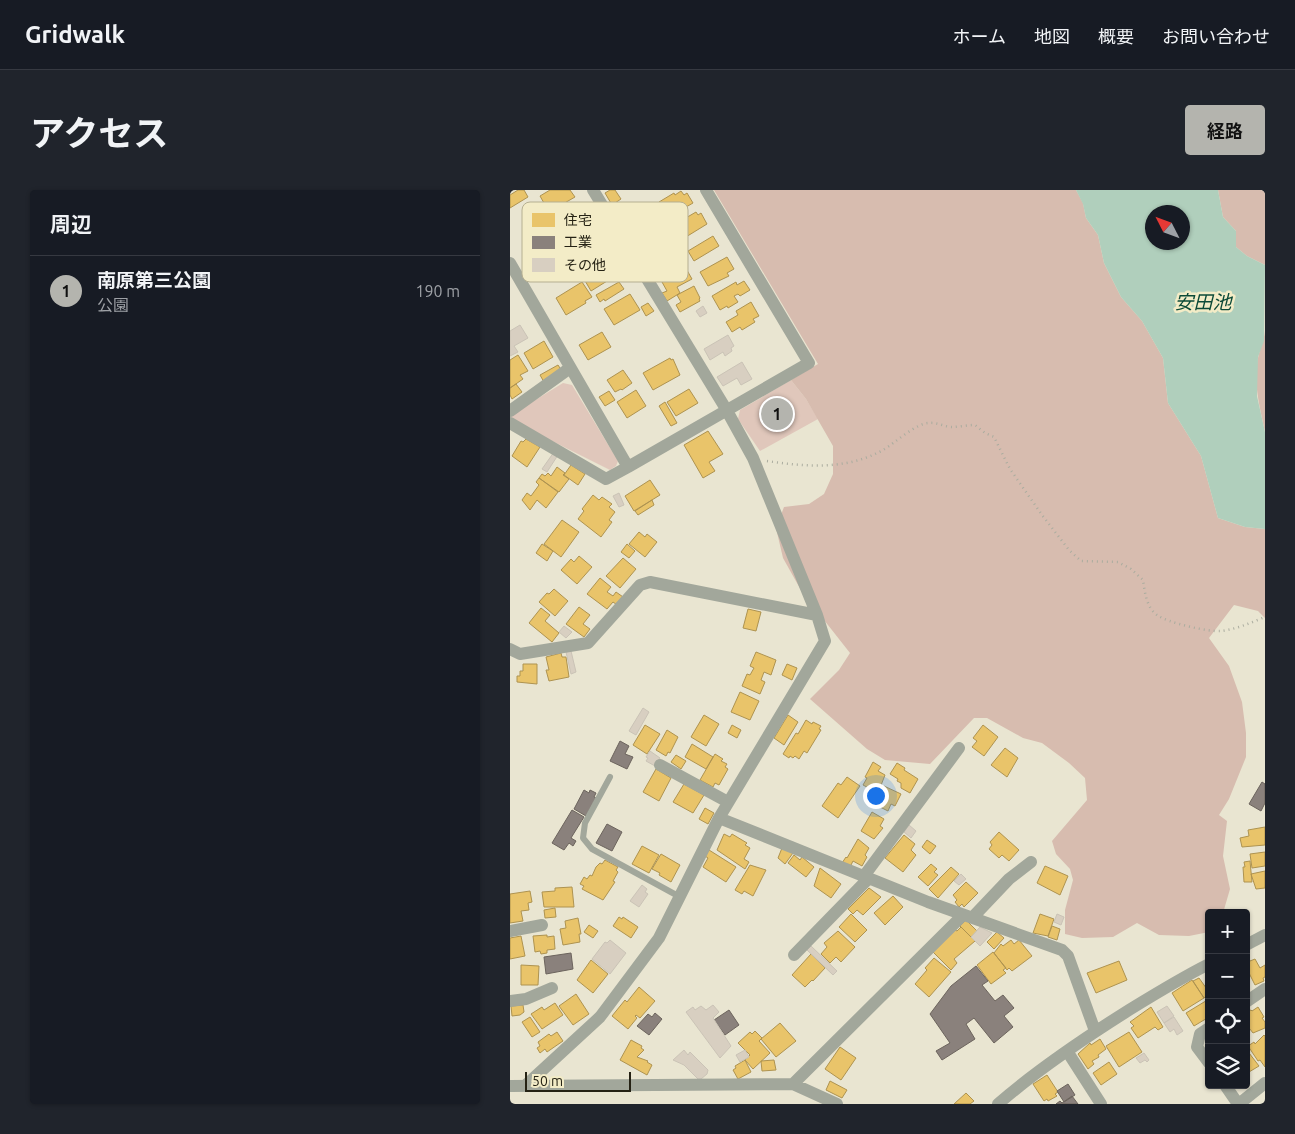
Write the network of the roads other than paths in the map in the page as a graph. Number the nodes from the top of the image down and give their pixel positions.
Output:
1 (593, 190) edge
2 (706, 190) edge
3 (600, 202) edge
4 (510, 263) edge
5 (649, 282) edge
6 (570, 368) junction
7 (726, 410) junction
8 (510, 411) edge
9 (510, 423) edge
10 (628, 467) junction
11 (817, 615) junction
12 (510, 650) edge
13 (959, 748) dead end
14 (660, 765) dead end
15 (610, 777) dead end
16 (728, 802) junction
17 (719, 818) junction
18 (1031, 862) dead end
19 (867, 877) junction
20 (680, 897) junction
21 (967, 916) junction
22 (542, 925) dead end
23 (510, 931) edge
24 (1265, 935) edge
25 (1250, 943) edge
26 (794, 955) dead end
27 (1205, 966) edge
28 (552, 988) dead end
29 (1265, 989) edge
30 (1250, 999) edge
31 (510, 1001) edge
32 (1096, 1031) junction
33 (1205, 1031) edge
34 (1067, 1051) junction
35 (1205, 1058) edge
36 (1265, 1083) edge
37 (793, 1084) junction
38 (510, 1086) edge
39 (525, 1086) junction
40 (1228, 1089) edge
41 (837, 1104) edge
42 (998, 1104) edge
43 (1101, 1104) edge
44 (1239, 1104) edge

1 - 3 street
2 - 7 street
4 - 6 street
5 - 7 street
6 - 8 street
6 - 10 street
7 - 10 street
7 - 11 street
9 - 10 street
11 - 12 street
11 - 16 street
13 - 19 street
14 - 16 street
15 - 20 lane
16 - 17 street
17 - 19 street
17 - 20 street
18 - 21 street
19 - 21 street
19 - 26 street
20 - 39 street
21 - 32 street
21 - 37 street
22 - 23 street
24 - 25 street
27 - 32 street
28 - 31 street
29 - 30 street
32 - 34 street
33 - 35 street
34 - 42 street
34 - 43 street
36 - 44 street
37 - 39 street
37 - 41 street
38 - 39 street
40 - 44 street

